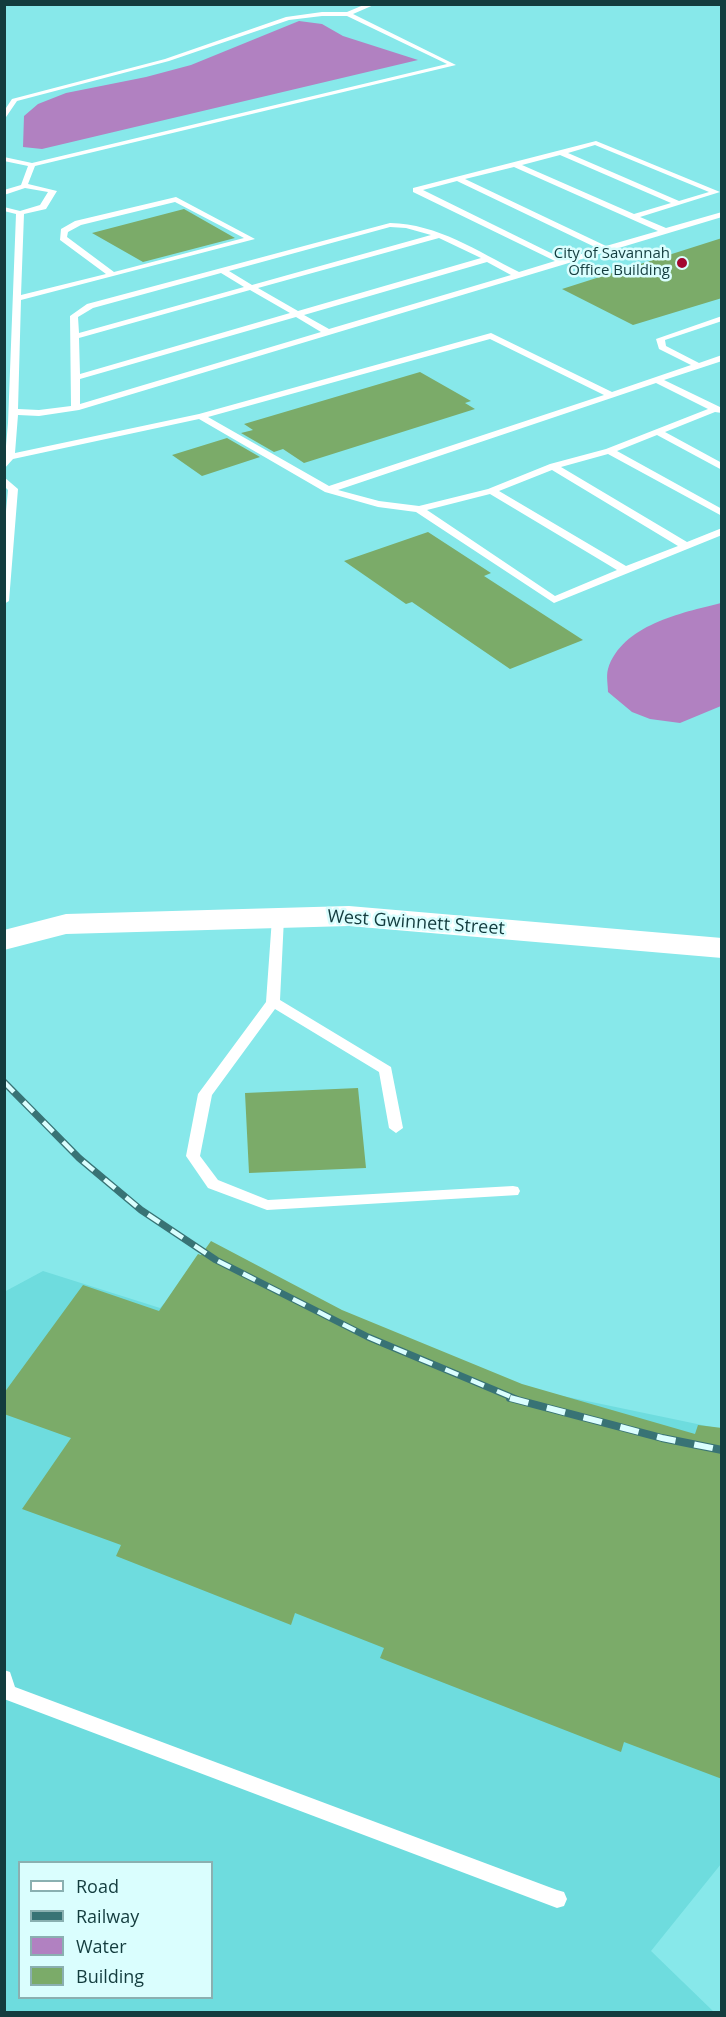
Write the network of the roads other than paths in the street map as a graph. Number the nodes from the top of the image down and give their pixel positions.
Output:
1 (373, 4) edge
2 (348, 14) junction
3 (4, 118) edge
4 (560, 152) junction
5 (4, 159) edge
6 (514, 164) junction
7 (32, 165) junction
8 (458, 179) junction
9 (24, 186) junction
10 (4, 193) edge
11 (678, 203) junction
12 (4, 209) edge
13 (20, 213) junction
14 (722, 214) edge
15 (633, 217) junction
16 (665, 231) junction
17 (439, 235) junction
18 (606, 249) junction
19 (487, 259) junction
20 (563, 262) junction
21 (221, 270) junction
22 (111, 274) junction
23 (518, 275) junction
24 (251, 288) junction
25 (16, 302) junction
26 (4, 308) edge
27 (297, 314) junction
28 (722, 318) edge
29 (328, 332) junction
30 (74, 337) junction
31 (722, 358) edge
32 (699, 366) junction
33 (75, 378) junction
34 (656, 380) junction
35 (612, 395) junction
36 (76, 408) junction
37 (718, 410) edge
38 (200, 416) junction
39 (10, 418) edge
40 (658, 432) junction
41 (609, 451) junction
42 (10, 457) junction
43 (4, 466) edge
44 (553, 466) junction
45 (722, 467) edge
46 (4, 480) edge
47 (328, 490) junction
48 (491, 491) junction
49 (419, 510) junction
50 (722, 513) edge
51 (722, 531) edge
52 (7, 533) edge
53 (686, 546) junction
54 (625, 570) junction
55 (4, 601) edge
56 (278, 918) junction
57 (4, 940) edge
58 (722, 948) edge
59 (273, 1002) junction
60 (396, 1128) dead end
61 (513, 1191) dead end
62 (4, 1678) edge
63 (557, 1899) dead end

1 - 2 lane
2 - 3 lane
2 - 7 lane
4 - 6 lane
4 - 11 lane
4 - 11 lane
5 - 7 lane
6 - 8 lane
6 - 15 lane
7 - 9 lane
8 - 18 lane
8 - 20 lane
9 - 10 lane
9 - 13 lane
11 - 15 lane
12 - 13 lane
13 - 25 lane
14 - 16 lane
15 - 16 lane
16 - 18 lane
17 - 19 lane
17 - 21 lane
17 - 24 lane
18 - 20 lane
19 - 23 lane
19 - 27 lane
20 - 23 lane
21 - 24 lane
21 - 30 lane
22 - 22 lane
22 - 25 lane
23 - 29 lane
24 - 27 lane
24 - 30 lane
25 - 26 lane
25 - 39 lane
27 - 29 lane
27 - 33 lane
28 - 32 lane
29 - 36 lane
30 - 33 lane
31 - 32 lane
32 - 34 lane
33 - 36 lane
34 - 35 lane
34 - 37 lane
35 - 38 lane
35 - 47 lane
36 - 39 lane
37 - 40 lane
38 - 42 lane
38 - 47 lane
39 - 42 lane
40 - 41 lane
40 - 45 lane
41 - 44 lane
41 - 50 lane
42 - 43 lane
44 - 48 lane
44 - 53 lane
46 - 52 lane
47 - 49 lane
48 - 49 lane
48 - 54 lane
49 - 54 lane
51 - 53 lane
52 - 55 lane
53 - 54 lane
56 - 57 main road, West Gwinnett Street
56 - 58 main road, West Gwinnett Street
56 - 59 lane
59 - 60 lane
59 - 61 lane
62 - 63 lane

